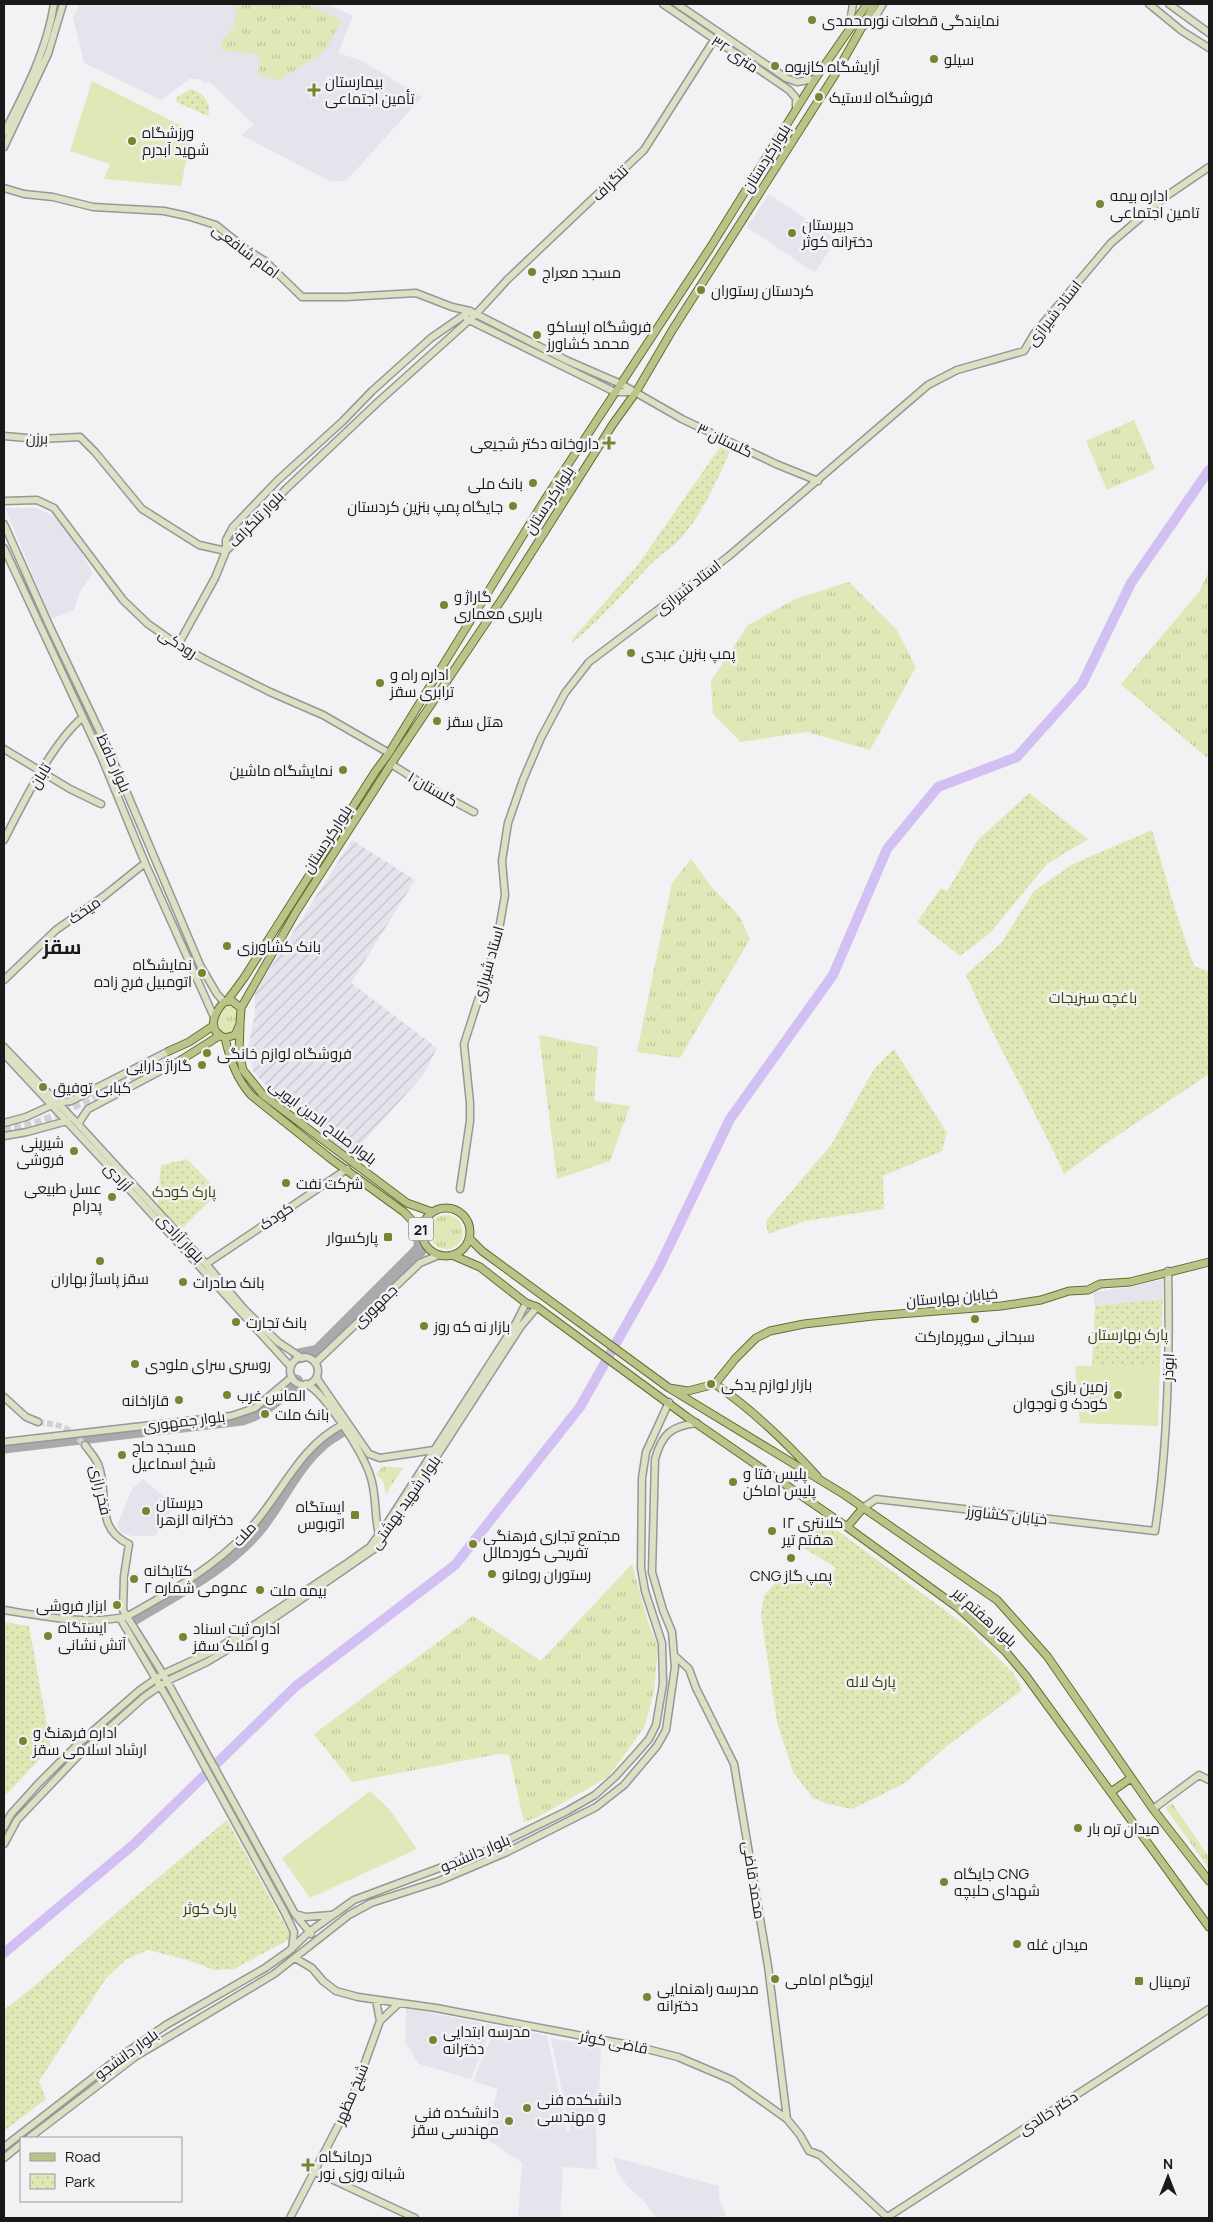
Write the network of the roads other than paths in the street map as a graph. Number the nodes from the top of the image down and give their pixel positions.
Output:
1 (54, 4) edge
2 (63, 4) edge
3 (663, 4) edge
4 (677, 4) edge
5 (853, 4) edge
6 (867, 4) edge
7 (876, 4) edge
8 (883, 4) edge
9 (1149, 4) edge
10 (1169, 4) edge
11 (850, 29) junction
12 (861, 29) junction
13 (1209, 33) edge
14 (714, 40) junction
15 (1209, 48) edge
16 (815, 79) junction
17 (796, 109) junction
18 (4, 133) edge
19 (4, 147) edge
20 (1209, 167) edge
21 (4, 188) edge
22 (452, 307) junction
23 (473, 313) junction
24 (461, 316) junction
25 (468, 320) junction
26 (538, 346) junction
27 (533, 353) junction
28 (621, 384) junction
29 (615, 392) junction
30 (636, 392) junction
31 (4, 436) edge
32 (818, 481) junction
33 (4, 501) edge
34 (4, 524) edge
35 (4, 548) edge
36 (226, 551) junction
37 (178, 645) junction
38 (83, 717) junction
39 (4, 749) edge
40 (389, 753) junction
41 (391, 764) junction
42 (42, 772) junction
43 (101, 804) dead end
44 (474, 812) dead end
45 (4, 840) edge
46 (145, 863) junction
47 (4, 980) edge
48 (240, 984) junction
49 (249, 992) junction
50 (225, 1001) junction
51 (241, 1008) junction
52 (214, 1017) junction
53 (240, 1024) junction
54 (213, 1026) junction
55 (222, 1037) junction
56 (4, 1047) edge
57 (169, 1051) joint
58 (4, 1054) edge
59 (181, 1060) joint
60 (54, 1104) junction
61 (67, 1121) junction
62 (4, 1123) edge
63 (78, 1124) junction
64 (4, 1136) edge
65 (347, 1169) junction
66 (460, 1189) dead end
67 (432, 1212) junction
68 (421, 1230) junction
69 (469, 1238) junction
70 (439, 1255) junction
71 (452, 1255) junction
72 (1209, 1262) edge
73 (206, 1264) junction
74 (1168, 1271) junction
75 (526, 1303) junction
76 (537, 1307) junction
77 (302, 1358) junction
78 (316, 1363) junction
79 (291, 1367) junction
80 (317, 1375) junction
81 (292, 1377) junction
82 (306, 1384) junction
83 (715, 1384) junction
84 (669, 1388) junction
85 (4, 1397) edge
86 (669, 1402) junction
87 (38, 1422) tunnel mouth
88 (697, 1423) junction
89 (342, 1425) junction
90 (4, 1442) edge
91 (85, 1445) tunnel mouth
92 (436, 1451) junction
93 (822, 1482) junction
94 (863, 1508) junction
95 (848, 1527) junction
96 (1155, 1531) joint
97 (381, 1537) junction
98 (641, 1547) junction
99 (652, 1548) junction
100 (4, 1610) edge
101 (128, 1616) junction
102 (120, 1618) junction
103 (676, 1657) junction
104 (163, 1674) junction
105 (155, 1679) junction
106 (167, 1681) junction
107 (159, 1687) junction
108 (173, 1702) junction
109 (1132, 1778) junction
110 (1209, 1780) edge
111 (1111, 1792) junction
112 (1153, 1809) junction
113 (4, 1827) edge
114 (4, 1844) edge
115 (485, 1851) junction
116 (488, 1861) junction
117 (414, 1878) junction
118 (1209, 1882) edge
119 (416, 1889) junction
120 (295, 1914) junction
121 (332, 1914) junction
122 (1209, 1928) edge
123 (309, 1932) junction
124 (316, 1940) junction
125 (292, 1949) junction
126 (295, 1958) junction
127 (376, 2000) junction
128 (400, 2003) junction
129 (1209, 2009) edge
130 (380, 2021) junction
131 (116, 2059) junction
132 (123, 2066) junction
133 (787, 2119) junction
134 (30, 2137) edge
135 (20, 2145) edge
136 (4, 2148) edge
137 (4, 2158) edge
138 (316, 2172) junction
139 (290, 2218) edge
140 (415, 2218) edge
141 (887, 2218) edge

1 - 18 main road
2 - 19 main road
3 - 14 main road, ۳۲ متری
4 - 16 main road, ۳۲ متری
5 - 11 main road, بلوارکردستان
6 - 11 main road, بلوارکردستان
7 - 12 main road, بلوارکردستان
8 - 12 main road
9 - 15 main road
10 - 13 main road
11 - 16 main road, بلوارکردستان
12 - 30 main road, بلوارکردستان
14 - 17 main road, ۳۲ متری
14 - 23 main road, تلگراف
16 - 17 main road, بلوارکردستان
17 - 28 main road, بلوارکردستان
20 - 32 main road, استاد شیرازی
21 - 22 main road, امام شافعی
22 - 23 main road, امام شافعی
22 - 24 main road
23 - 24 main road, بلوار تلگراف
23 - 25 main road, بلوار تلگراف
23 - 26 main road, امام شافعی
24 - 25 main road
24 - 36 main road, بلوار تلگراف
25 - 27 main road
25 - 36 main road, بلوار تلگراف
26 - 27 main road
26 - 28 main road, گلستان ۳
27 - 29 main road
28 - 29 main road, بلوارکردستان
28 - 30 main road, گلستان ۳
29 - 30 main road
29 - 40 main road, بلوارکردستان
30 - 32 main road, گلستان ۳
30 - 41 main road, بلوارکردستان
31 - 36 main road, برزن
32 - 66 main road, استاد شیرازی
33 - 37 main road, رودکی
34 - 50 main road, بلوار حافظ
35 - 38 main road, بلوار حافظ
36 - 37 main road
37 - 40 main road, رودکی
38 - 42 main road, تابان
38 - 46 main road, بلوار حافظ
39 - 42 main road
40 - 48 main road, بلوارکردستان
41 - 44 main road, گلستان ۱
41 - 49 main road, بلوارکردستان
42 - 43 main road
42 - 45 main road, تابان
46 - 47 main road, میخک
46 - 52 main road, بلوار حافظ
48 - 49 main road
48 - 50 main road, بلوارکردستان
49 - 51 main road, بلوارکردستان
50 - 51 main road
50 - 52 main road
51 - 53 main road
52 - 54 main road
53 - 55 main road
53 - 67 main road, بلوار صلاح الدین ایوبی
54 - 55 main road
54 - 57 main road
55 - 59 main road
55 - 65 main road, بلوار صلاح الدین ایوبی
56 - 60 main road, بلوار آزادی
57 - 60 main road
58 - 60 main road, آزادی
59 - 63 main road
60 - 61 main road, آزادی
60 - 62 main road
60 - 63 main road, بلوار آزادی
61 - 64 main road
61 - 79 main road, آزادی
63 - 73 main road, بلوار آزادی
65 - 68 main road, بلوار صلاح الدین ایوبی
65 - 73 main road, کودک
67 - 68 main road, 21
67 - 69 main road, 21
68 - 70 main road, 21
69 - 71 main road
69 - 84 main road, بلوار هفتم تیر
70 - 71 main road, 21
70 - 78 main road, جمهوری
71 - 75 main road, بلوار هفتم تیر
72 - 74 main road, خیابان بهارستان
73 - 77 main road, بلوار آزادی
74 - 83 main road, خیابان بهارستان
74 - 96 main road, ابوذر
75 - 76 main road, بلوار هفتم تیر
75 - 92 main road, بلوار شهید بهشتی
76 - 86 main road, بلوار هفتم تیر
76 - 92 main road, بلوار شهید بهشتی
77 - 78 main road
77 - 79 main road
78 - 80 main road
79 - 81 main road
80 - 82 main road
80 - 92 main road
81 - 82 main road
81 - 90 main road, بلوار جمهوری
82 - 89 main road
83 - 84 main road
83 - 93 main road
84 - 93 main road, بلوار هفتم تیر
85 - 87 main road
86 - 88 main road, بلوار هفتم تیر
86 - 98 main road, بلوار دانشجو
88 - 95 main road, بلوار هفتم تیر
88 - 99 main road, بلوار دانشجو
89 - 97 main road
89 - 101 main road, ملت
91 - 101 main road, فخر رازی
92 - 97 main road, بلوار شهید بهشتی
93 - 94 main road, بلوار هفتم تیر
94 - 95 main road
94 - 96 main road, خیابان کشاورز
94 - 109 main road, بلوار هفتم تیر
95 - 111 main road, بلوار هفتم تیر
97 - 104 main road, بلوار شهید بهشتی
97 - 106 main road, بلوار شهید بهشتی
98 - 99 main road
98 - 115 main road, بلوار دانشجو
99 - 103 main road, بلوار دانشجو
100 - 102 main road, ملت
101 - 102 main road, ملت
101 - 104 main road
102 - 105 main road
103 - 116 main road, بلوار دانشجو
103 - 133 main road, محمد قاضی
104 - 105 main road, بلوار شهید بهشتی
104 - 106 main road
105 - 107 main road
105 - 113 main road, بلوار شهید بهشتی
106 - 107 main road, بلوار شهید بهشتی
106 - 108 main road
107 - 108 main road
107 - 114 main road, بلوار شهید بهشتی
108 - 120 main road
108 - 125 main road
109 - 111 main road
109 - 112 main road, بلوار هفتم تیر
110 - 112 main road
111 - 122 main road, بلوار هفتم تیر
112 - 118 main road, بلوار هفتم تیر
115 - 116 main road
115 - 117 main road, بلوار دانشجو
116 - 119 main road, بلوار دانشجو
117 - 119 main road
117 - 121 main road, بلوار دانشجو
119 - 124 main road, بلوار دانشجو
120 - 121 main road
120 - 123 main road
121 - 123 main road, بلوار دانشجو
123 - 124 main road
123 - 125 main road, بلوار دانشجو
124 - 126 main road, بلوار دانشجو
125 - 131 main road, بلوار دانشجو
126 - 127 main road, قاضی کوثر
126 - 132 main road, بلوار دانشجو
127 - 128 main road, قاضی کوثر
127 - 130 main road
128 - 130 main road
128 - 133 main road, قاضی کوثر
129 - 141 main road, دکتر خالدی
130 - 138 main road, شیخ مظهر
131 - 132 main road
131 - 136 main road, بلوار دانشجو
132 - 134 main road, بلوار دانشجو
133 - 141 main road, قاضی کوثر
135 - 137 main road
138 - 139 main road, شیخ مظهر
138 - 140 main road

